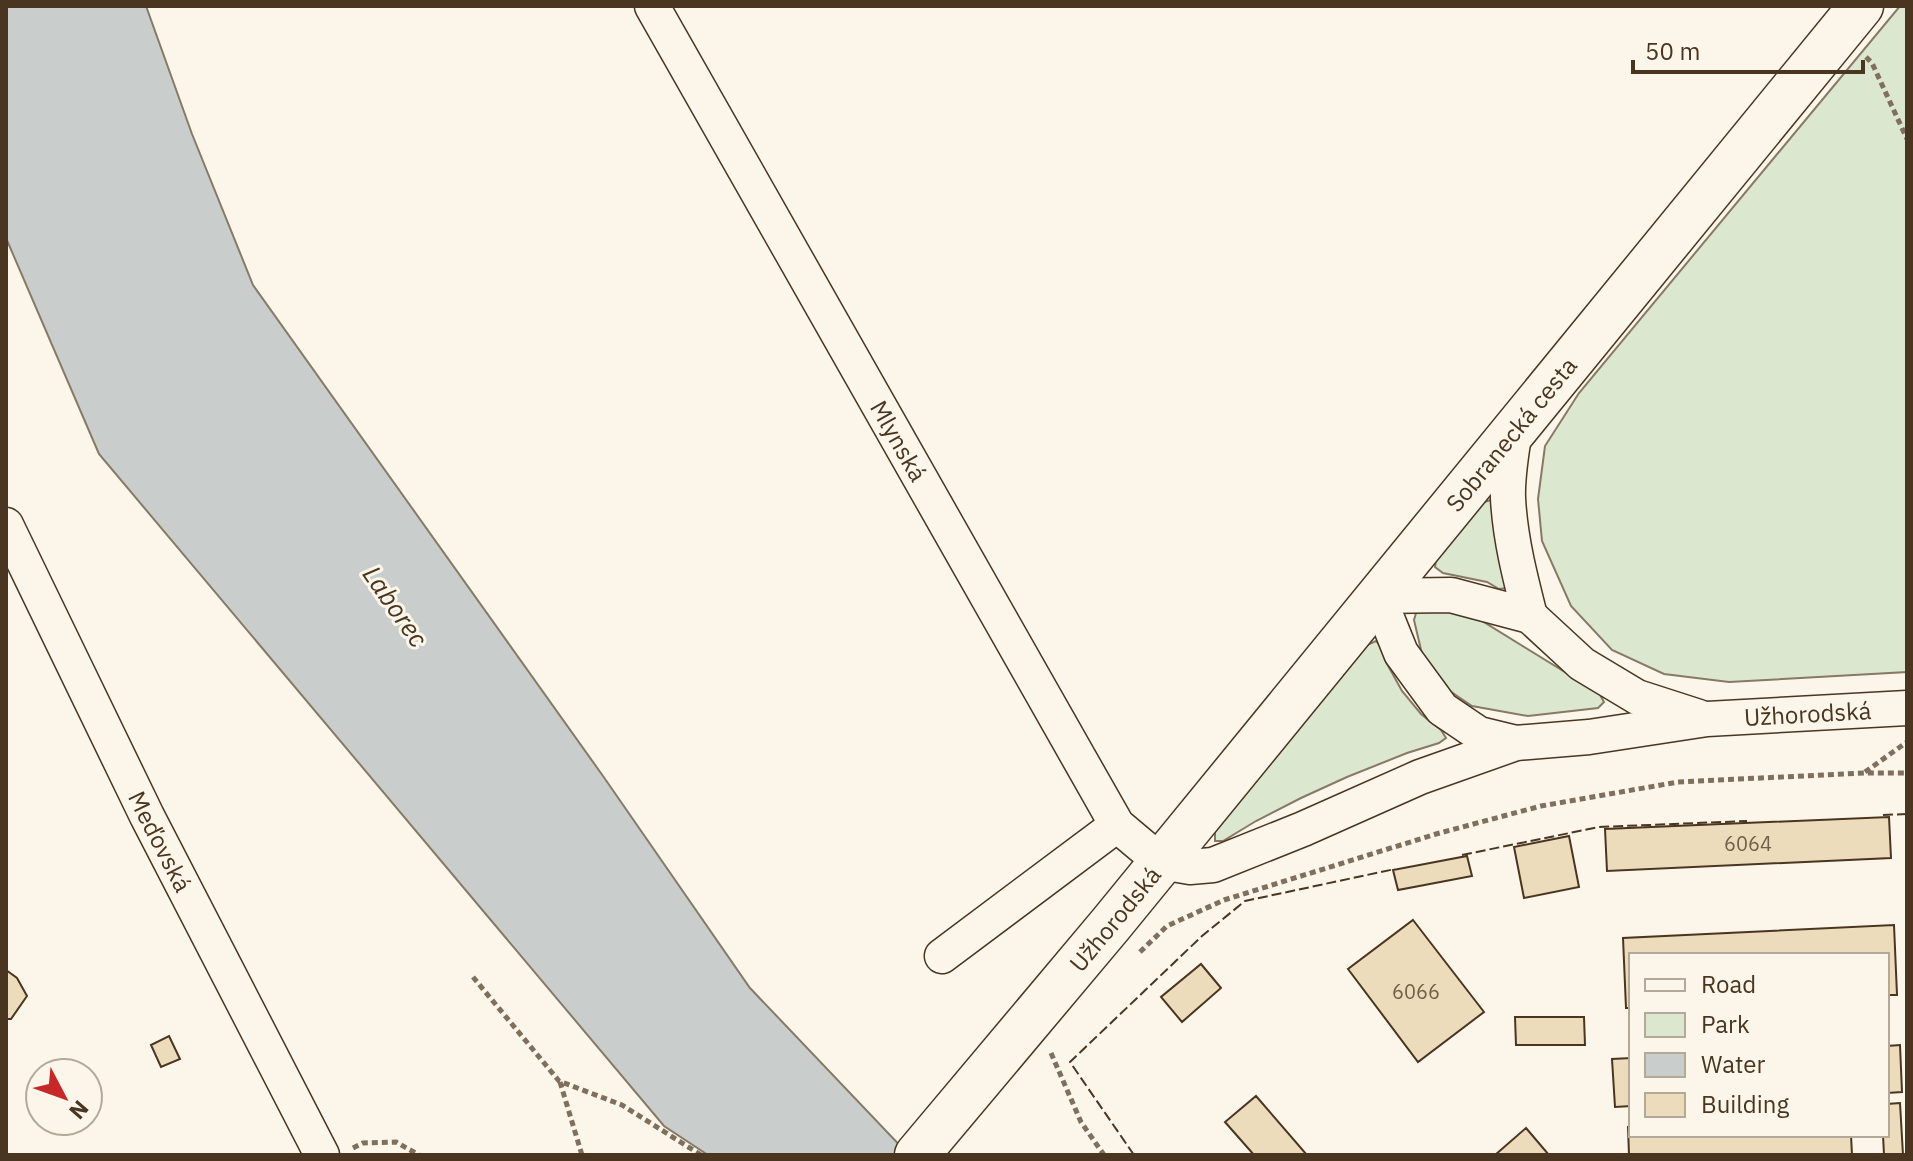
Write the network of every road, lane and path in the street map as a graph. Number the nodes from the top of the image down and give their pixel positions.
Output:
1 (652, 6) edge
2 (1851, 19) edge
3 (1907, 139) edge
4 (1515, 428) junction
5 (6, 525) edge
6 (1378, 596) junction
7 (1530, 616) junction
8 (1907, 708) edge
9 (1707, 719) junction
10 (1907, 742) edge
11 (1516, 743) junction
12 (1864, 773) junction
13 (1907, 773) edge
14 (1117, 825) junction
15 (1161, 862) junction
16 (942, 956) dead end
17 (1130, 961) dead end
18 (473, 977) dead end
19 (1048, 1046) dead end
20 (559, 1081) junction
21 (337, 1152) edge
22 (419, 1155) edge
23 (582, 1155) edge
24 (701, 1155) edge
25 (917, 1155) edge
26 (1104, 1155) edge

1 - 14 street, Mlynská
2 - 3 path
2 - 4 main road, Sobranecká cesta
4 - 6 main road, Sobranecká cesta
4 - 7 street
5 - 21 street, Meďovská
6 - 7 street, Užhorodská
6 - 11 street, Užhorodská
6 - 15 main road, Sobranecká cesta
7 - 9 street, Užhorodská
8 - 9 street, Užhorodská
9 - 11 street, Užhorodská
10 - 12 path
11 - 15 street, Užhorodská
12 - 13 path
12 - 17 path
14 - 15 street, Mlynská
14 - 16 street
15 - 25 main road, Užhorodská
18 - 20 path
19 - 26 path
20 - 23 path
20 - 24 path
21 - 22 path

